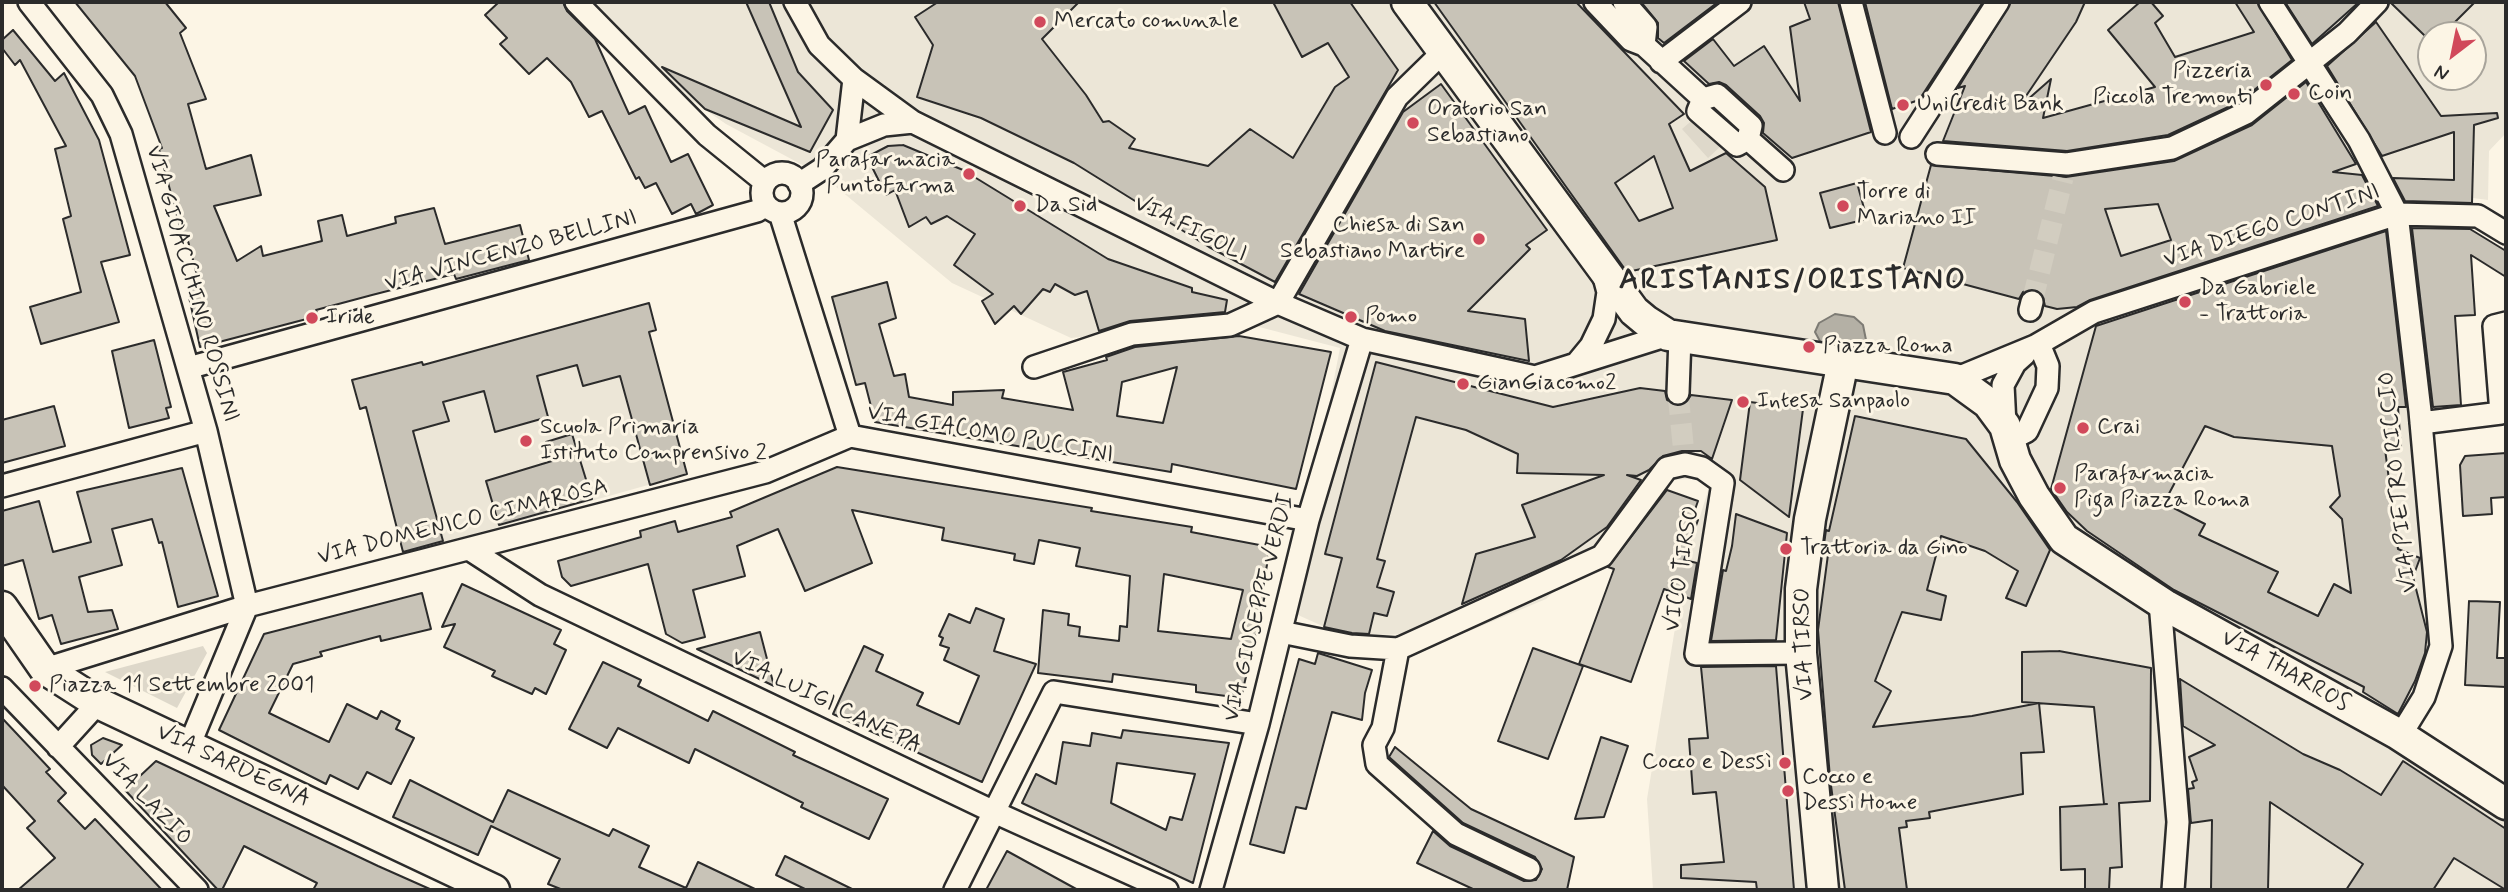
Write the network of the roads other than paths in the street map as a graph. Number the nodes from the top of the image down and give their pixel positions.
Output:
1 (29, 2) edge
2 (576, 2) edge
3 (795, 2) edge
4 (1407, 2) edge
5 (1595, 2) edge
6 (1624, 2) edge
7 (1740, 2) edge
8 (1851, 2) edge
9 (1998, 2) edge
10 (2270, 2) edge
11 (2377, 2) edge
12 (1644, 45) junction
13 (1443, 52) junction
14 (1661, 62) junction
15 (2309, 64) junction
16 (854, 79) junction
17 (913, 122) junction
18 (1885, 133) dead end
19 (1911, 137) dead end
20 (847, 140) junction
21 (1937, 153) dead end
22 (1783, 170) dead end
23 (765, 182) junction
24 (799, 184) junction
25 (773, 209) junction
26 (2397, 214) junction
27 (2506, 233) edge
28 (1600, 265) junction
29 (1278, 303) junction
30 (2506, 323) edge
31 (1674, 336) junction
32 (1362, 339) junction
33 (2037, 345) junction
34 (1843, 362) junction
35 (1577, 363) junction
36 (1034, 367) dead end
37 (188, 369) junction
38 (1955, 379) junction
39 (1678, 393) tunnel mouth
40 (2503, 413) edge
41 (2421, 423) junction
42 (206, 431) junction
43 (2007, 433) junction
44 (850, 436) junction
45 (2, 486) edge
46 (1308, 520) junction
47 (469, 549) junction
48 (2160, 602) junction
49 (247, 606) junction
50 (2, 607) edge
51 (1281, 632) junction
52 (11, 638) edge
53 (1398, 649) junction
54 (1801, 653) junction
55 (45, 669) junction
56 (2, 688) edge
57 (98, 703) junction
58 (1258, 724) junction
59 (2400, 736) junction
60 (189, 746) junction
61 (58, 747) junction
62 (2506, 804) edge
63 (994, 812) junction
64 (1529, 869) dead end
65 (197, 890) edge
66 (494, 890) edge
67 (955, 890) edge
68 (1167, 890) edge
69 (1211, 890) edge
70 (1823, 890) edge
71 (2173, 890) edge

1 - 37 street, VIA GIOACCHINO ROSSINI
2 - 23 street
3 - 16 street, VIA FIGOLI
4 - 13 street
5 - 12 street
6 - 12 street
7 - 14 street
8 - 18 street
9 - 19 street
10 - 15 street
11 - 15 street
12 - 14 street
13 - 28 street
13 - 29 street
14 - 22 street
15 - 21 street
15 - 26 street
16 - 17 street, VIA FIGOLI
16 - 20 street
17 - 20 street
17 - 29 street, VIA FIGOLI
20 - 24 street
23 - 24 street
23 - 25 street
24 - 25 street
25 - 37 street, VIA VINCENZO BELLINI
25 - 44 street, VIA GIACOMO PUCCINI
26 - 27 street, VIA DIEGO CONTINI
26 - 33 street, VIA DIEGO CONTINI
26 - 41 street, VIA PIETRO RICCIO
28 - 31 street
28 - 35 street
29 - 32 street, VIA FIGOLI
29 - 36 street
30 - 40 street
31 - 34 street
31 - 35 street
31 - 39 street
32 - 35 street, VIA FIGOLI
32 - 46 street, VIA GIUSEPPE VERDI
33 - 38 street
33 - 43 street
33 - 43 street
34 - 38 street
34 - 54 street, VIA TIRSO
37 - 42 street, VIA GIOACCHINO ROSSINI
38 - 43 street
40 - 41 street
41 - 59 street, VIA PIETRO RICCIO
42 - 45 street
42 - 49 street, VIA GIOACCHINO ROSSINI
43 - 48 street, VIA THARROS
44 - 46 street, VIA GIACOMO PUCCINI
44 - 47 street, VIA DOMENICO CIMAROSA
46 - 51 street, VIA GIUSEPPE VERDI
47 - 49 street, VIA DOMENICO CIMAROSA
47 - 63 street, VIA LUIGI CANEPA
48 - 59 street, VIA THARROS
48 - 71 street
49 - 55 street, VIA DOMENICO CIMAROSA
49 - 60 street
50 - 52 street, VIA SARDEGNA
51 - 53 street
51 - 58 street, VIA GIUSEPPE VERDI
52 - 55 street, VIA SARDEGNA
53 - 54 street, VICO TIRSO
53 - 64 street
54 - 70 street, VIA TIRSO
55 - 57 street, VIA SARDEGNA
56 - 61 street
57 - 60 street, VIA SARDEGNA
57 - 61 street
58 - 63 street
58 - 69 street, VIA GIUSEPPE VERDI
59 - 62 street, VIA THARROS
60 - 66 street, VIA SARDEGNA
61 - 65 street, VIA LAZIO
63 - 67 street
63 - 68 street, VIA LUIGI CANEPA

